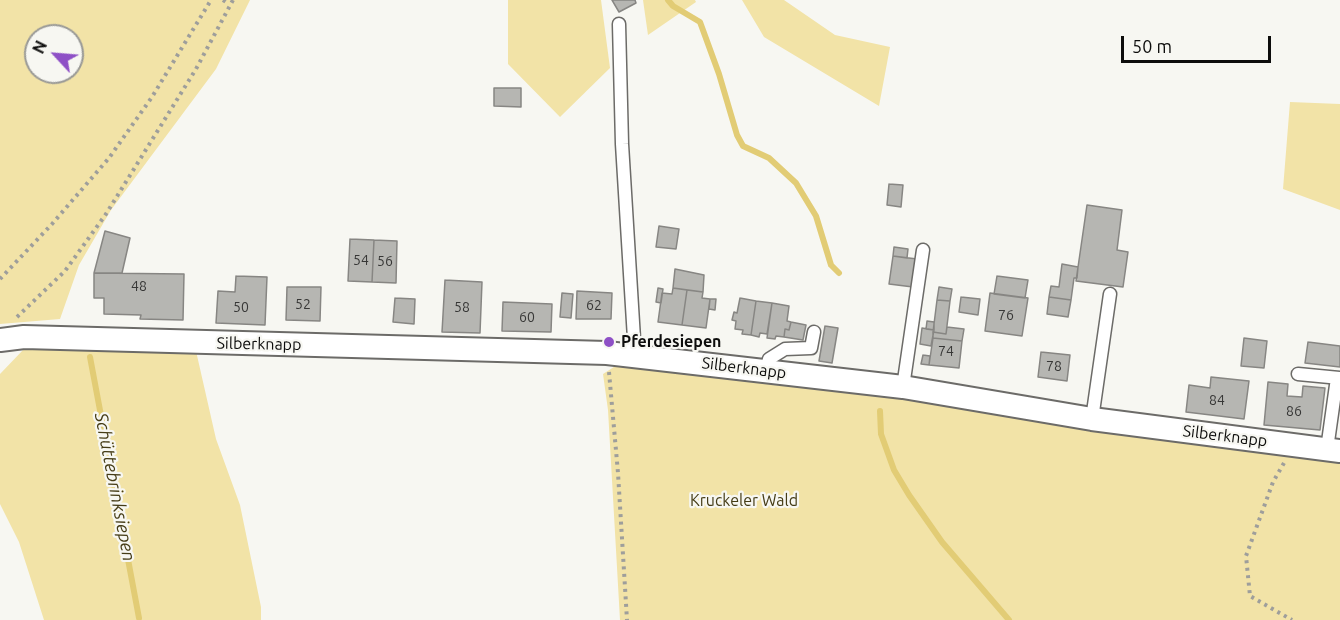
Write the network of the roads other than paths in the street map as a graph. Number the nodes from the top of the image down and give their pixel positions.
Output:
1 (619, 24) dead end
2 (923, 250) dead end
3 (1110, 294) dead end
4 (6, 331) edge
5 (814, 332) dead end
6 (635, 355) junction
7 (766, 371) junction
8 (1298, 374) dead end
9 (1338, 378) edge
10 (903, 387) junction
11 (1092, 419) junction
12 (1334, 450) edge

1 - 6 lane
2 - 10 lane
3 - 11 lane
4 - 6 street, Silberknapp
5 - 7 lane
6 - 7 street, Silberknapp
7 - 10 street, Silberknapp
8 - 9 lane
9 - 12 lane
10 - 11 street, Silberknapp
11 - 12 street, Silberknapp

